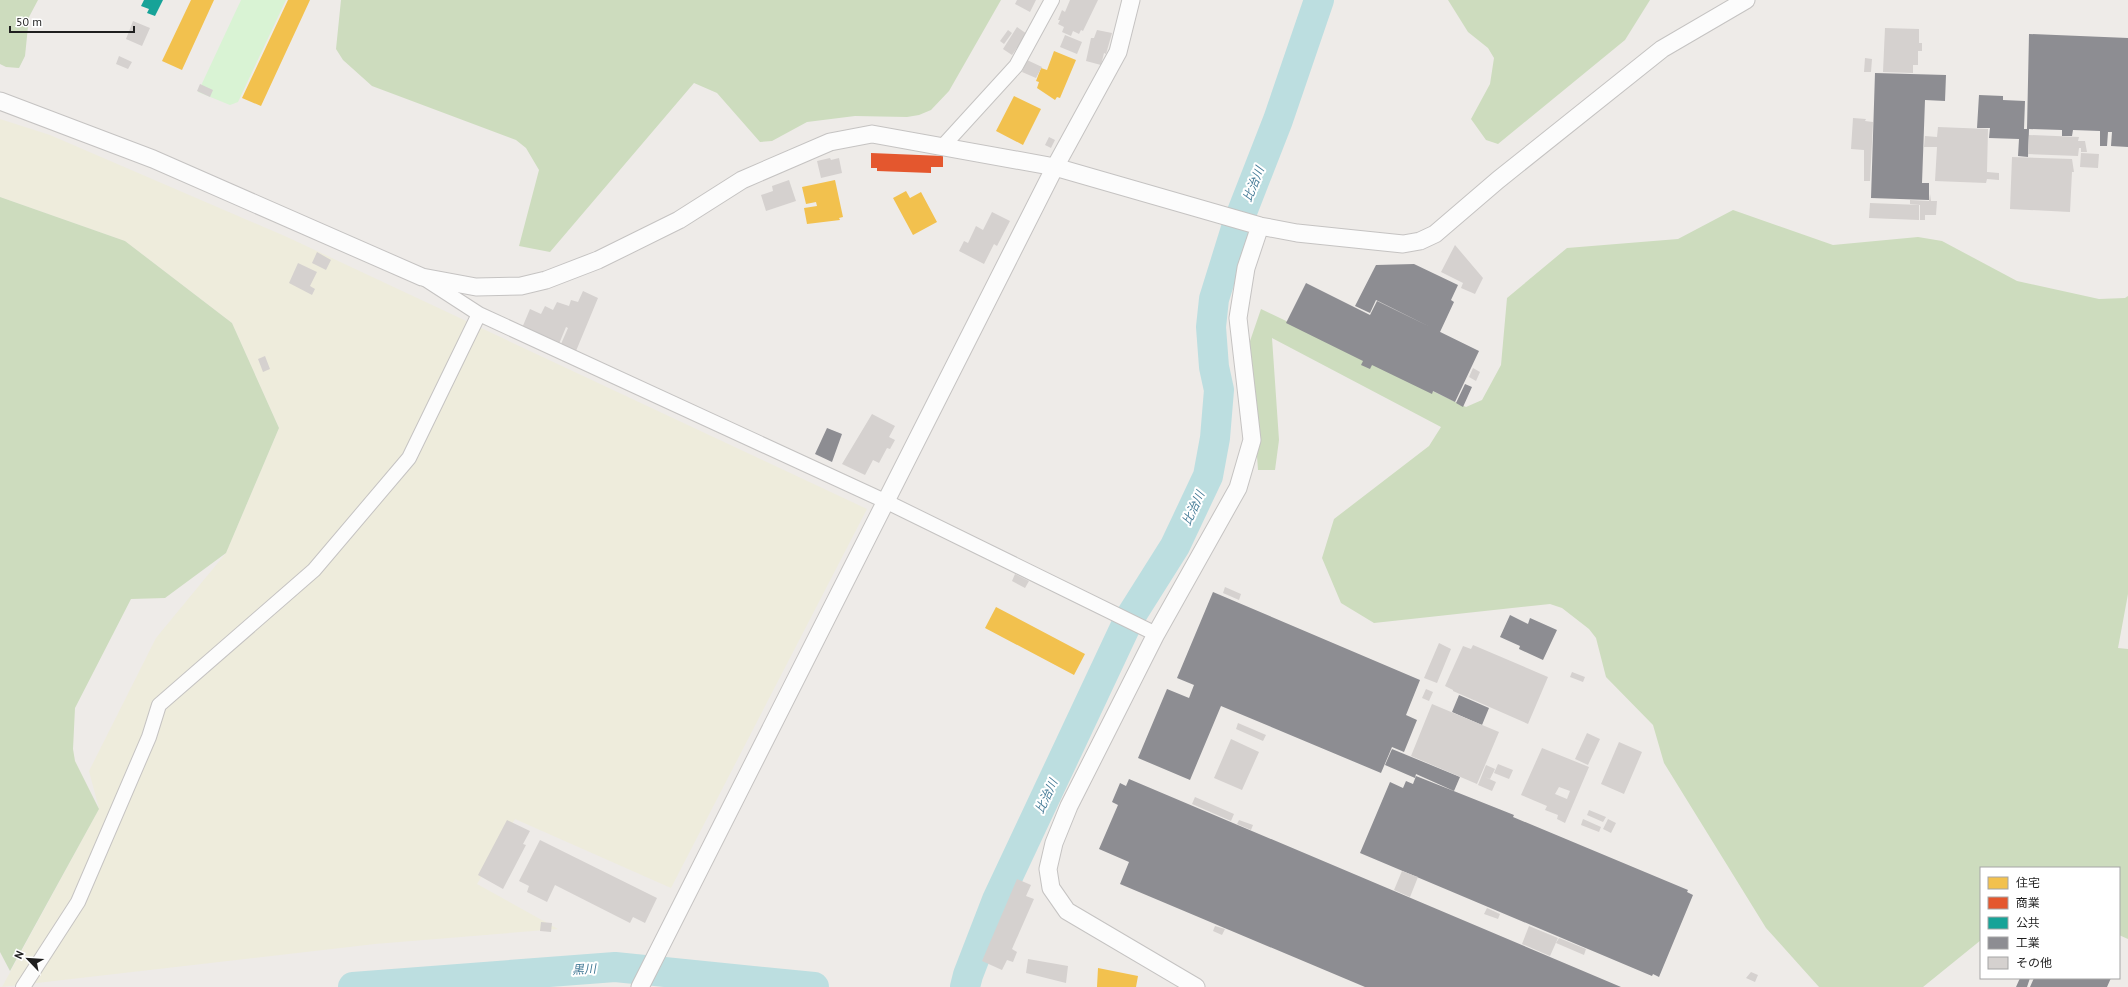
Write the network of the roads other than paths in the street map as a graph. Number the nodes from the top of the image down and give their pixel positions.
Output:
1 (1052, 0) edge
2 (1131, 0) edge
3 (1746, 0) edge
4 (0, 101) edge
5 (943, 146) junction
6 (1055, 167) junction
7 (1260, 226) junction
8 (422, 277) junction
9 (479, 314) junction
10 (887, 502) junction
11 (1156, 634) junction
12 (24, 987) edge
13 (640, 987) edge
14 (1196, 987) edge

1 - 5 street
2 - 6 street
3 - 7 street
4 - 8 street
5 - 6 street
5 - 8 street
6 - 7 street
6 - 10 street
7 - 11 street
8 - 9 street
9 - 10 street
9 - 12 street
10 - 11 street
10 - 13 street
11 - 14 street

